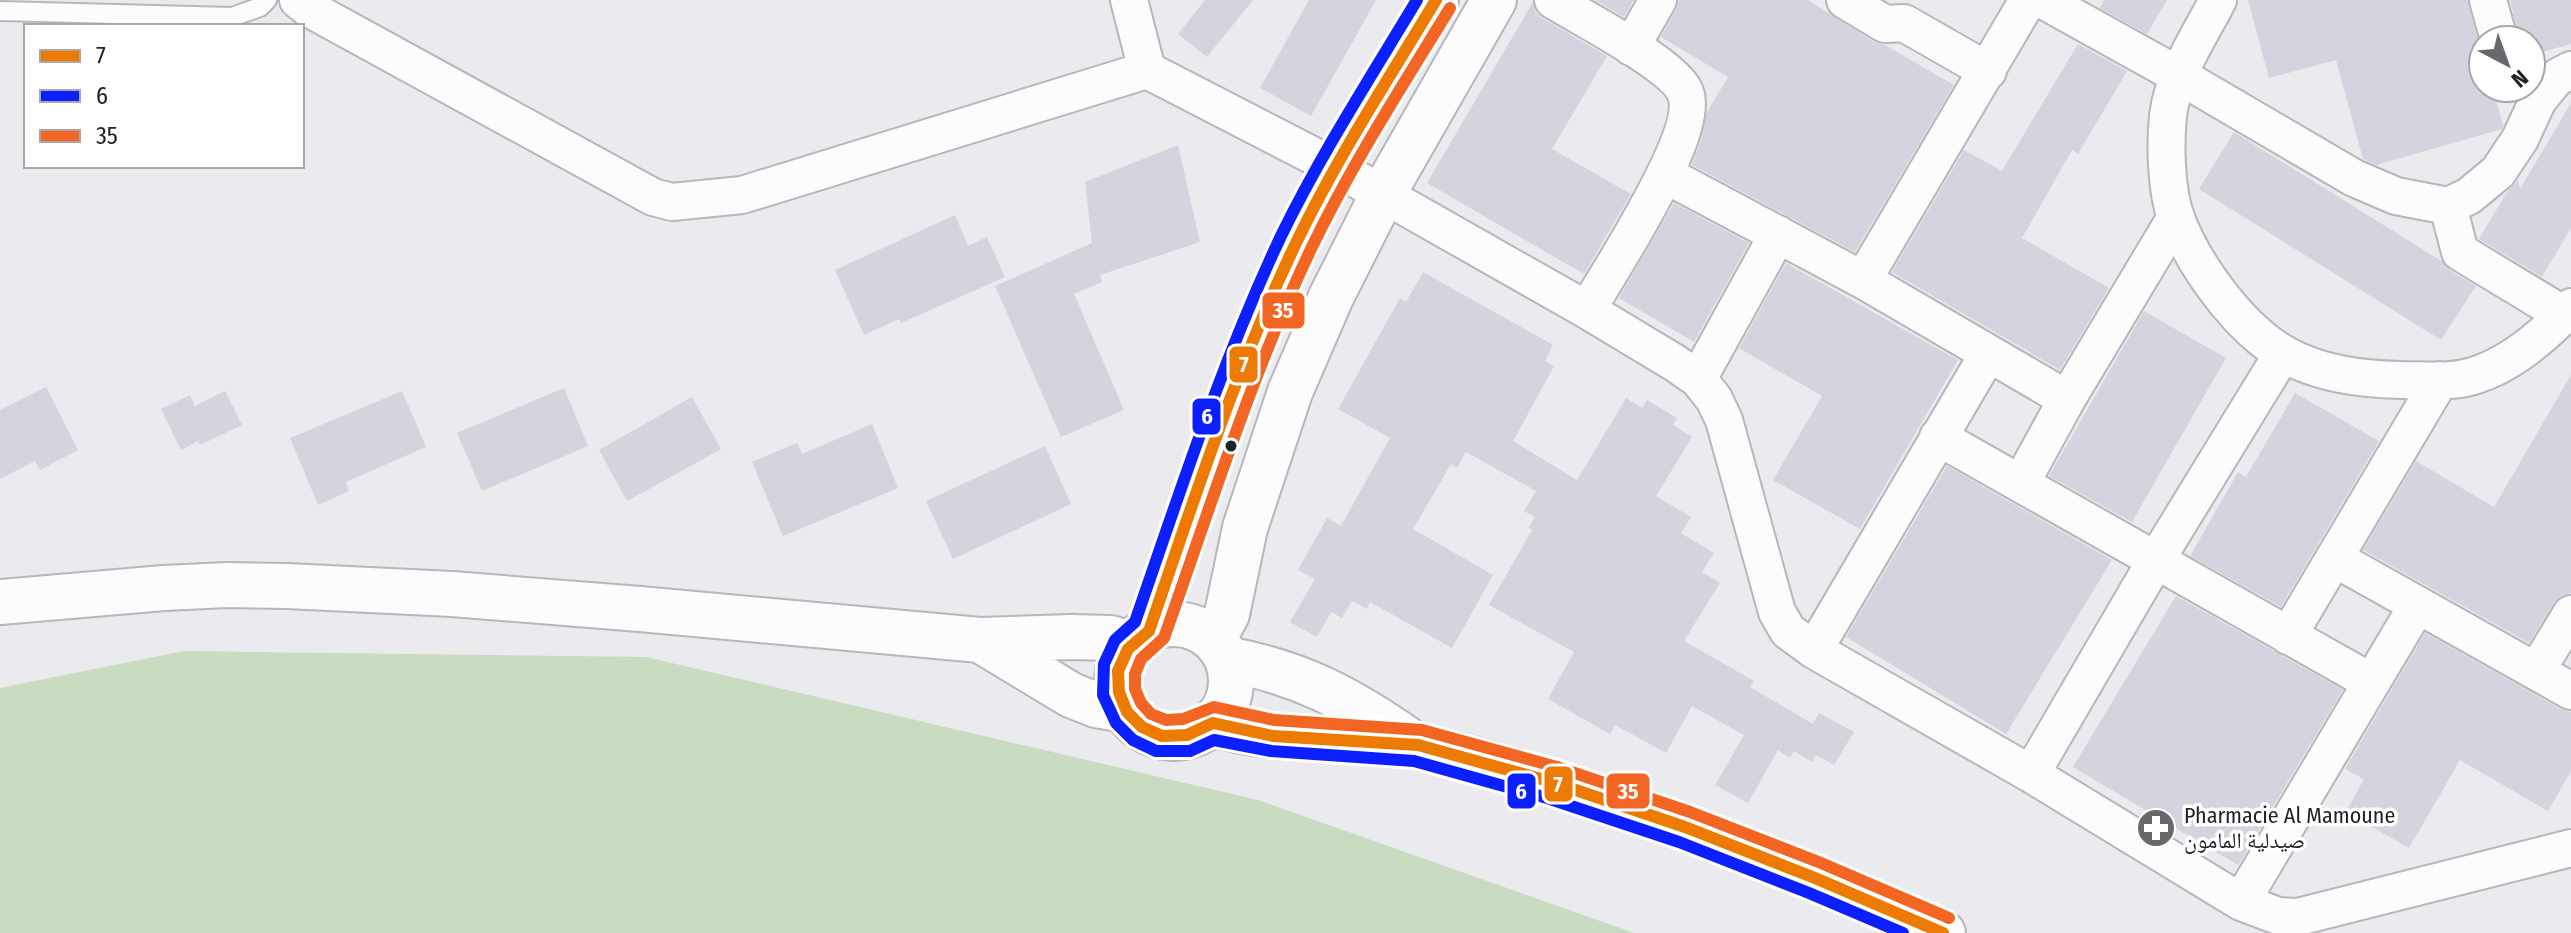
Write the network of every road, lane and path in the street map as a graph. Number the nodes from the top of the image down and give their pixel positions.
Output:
1 (267, 0) edge
2 (298, 0) edge
3 (1129, 0) edge
4 (1436, 0) edge
5 (1494, 0) edge
6 (1553, 0) edge
7 (1658, 0) edge
8 (1845, 0) edge
9 (2028, 0) edge
10 (2043, 0) edge
11 (2218, 0) edge
12 (2488, 0) edge
13 (0, 11) edge
14 (1911, 12) edge
15 (2495, 24) edge
16 (1631, 47) junction
17 (1147, 70) junction
18 (2571, 70) edge
19 (1988, 71) junction
20 (2178, 75) junction
21 (2547, 84) edge
22 (2529, 104) edge
23 (1335, 167) junction
24 (1666, 175) junction
25 (1383, 194) junction
26 (2448, 206) junction
27 (2176, 217) junction
28 (1778, 234) junction
29 (1863, 280) junction
30 (1587, 310) junction
31 (2568, 311) edge
32 (2283, 353) junction
33 (1988, 354) junction
34 (1698, 379) junction
35 (2440, 380) junction
36 (2067, 399) junction
37 (1938, 437) junction
38 (2021, 483) junction
39 (2334, 558) junction
40 (2156, 560) junction
41 (1169, 571) junction
42 (0, 602) edge
43 (2417, 606) junction
44 (2571, 614) edge
45 (2288, 636) junction
46 (1071, 637) junction
47 (1140, 637) junction
48 (980, 640) junction
49 (1220, 649) junction
50 (1814, 650) junction
51 (2537, 670) junction
52 (2371, 682) junction
53 (2571, 691) edge
54 (1125, 710) junction
55 (1213, 723) junction
56 (1413, 744) junction
57 (2031, 774) junction
58 (2571, 848) edge
59 (2241, 902) junction
60 (1943, 933) edge

1 - 13 lane
2 - 17 street
3 - 17 street
4 - 23 street
5 - 25 street
6 - 16 street
7 - 16 street
8 - 14 street
9 - 19 street
10 - 20 street
11 - 20 street
12 - 15 street
14 - 19 street
16 - 24 street
17 - 23 street
18 - 21 street
19 - 29 street
20 - 26 street
20 - 27 street
22 - 26 street
23 - 25 street
23 - 41 street
24 - 28 street
24 - 30 street
25 - 30 street
25 - 49 street
26 - 31 street
27 - 32 street
27 - 36 street
28 - 29 street
28 - 34 street
29 - 33 street
30 - 34 street
31 - 35 street
32 - 35 street
32 - 40 street
33 - 36 street
33 - 37 street
34 - 50 street
35 - 39 street
36 - 38 street
37 - 38 street
37 - 50 street
38 - 40 street
39 - 43 street
39 - 45 street
40 - 45 street
40 - 57 street
41 - 46 street
41 - 47 street
42 - 48 street
43 - 51 street
43 - 52 street
44 - 51 street
45 - 52 street
46 - 47 street
46 - 48 street
47 - 49 street
47 - 54 street
48 - 54 street
49 - 55 street
49 - 56 street
50 - 57 street
51 - 53 street
52 - 59 street
54 - 55 street
55 - 56 street
56 - 60 street
57 - 59 street
58 - 59 street

